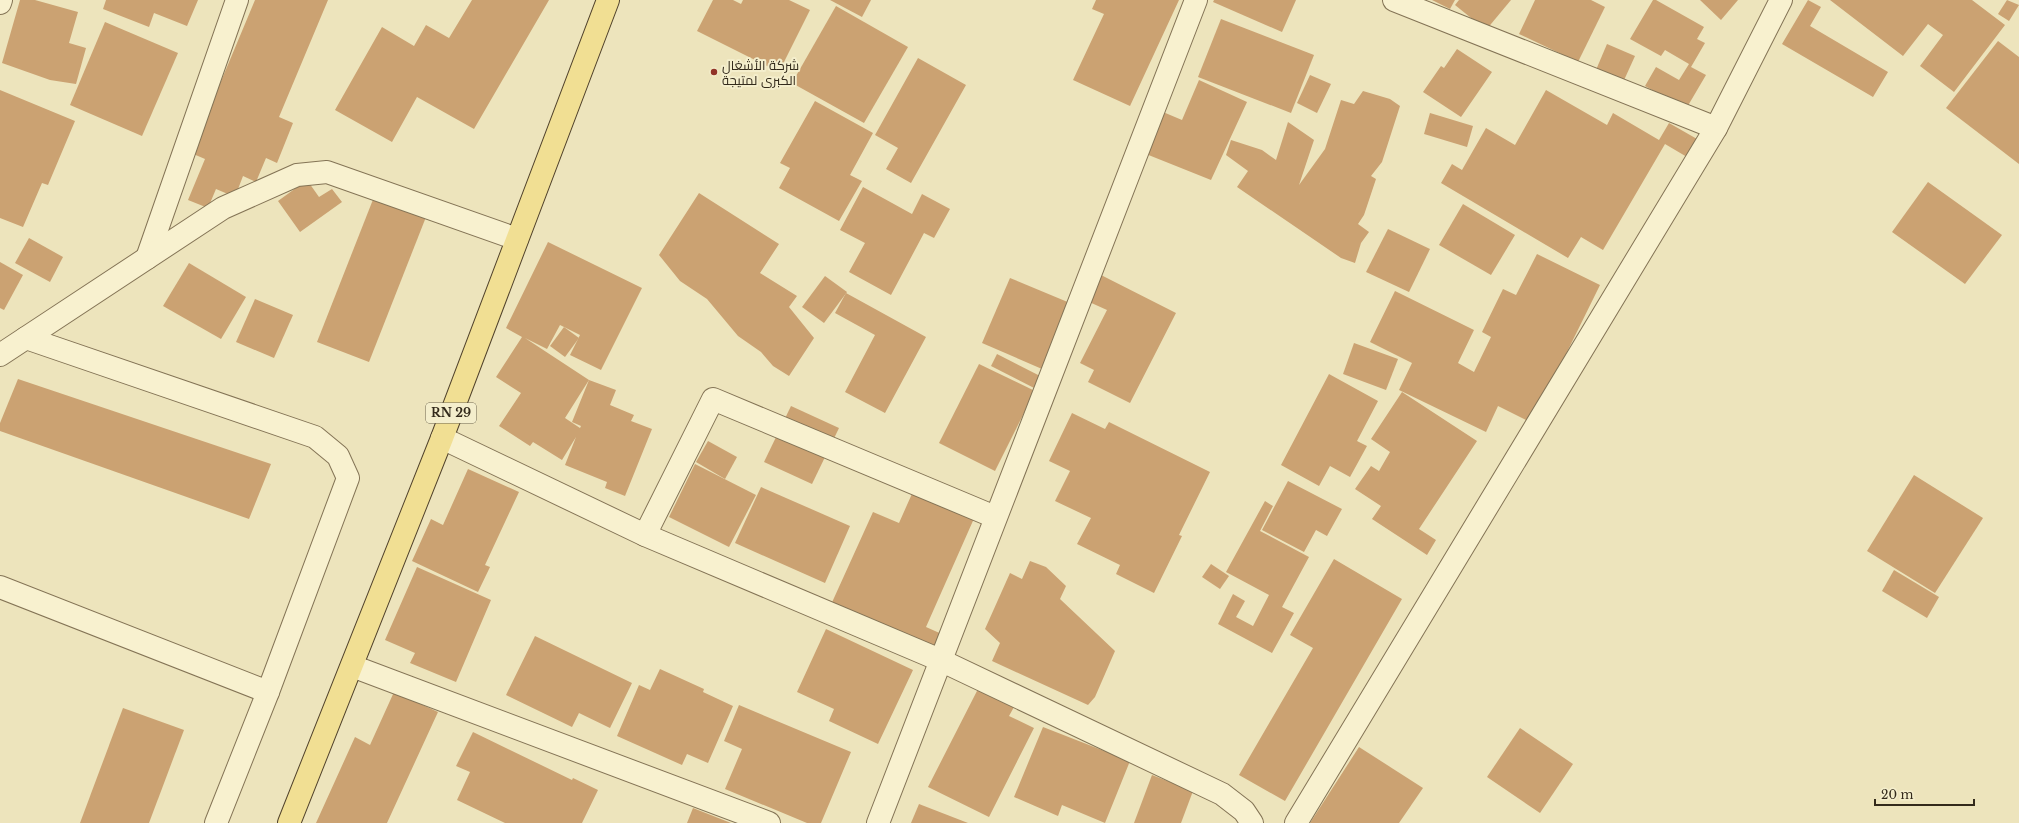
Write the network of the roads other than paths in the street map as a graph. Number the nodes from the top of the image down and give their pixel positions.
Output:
1 (1, 0) edge
2 (237, 0) edge
3 (608, 0) edge
4 (1196, 0) edge
5 (1394, 0) edge
6 (1781, 0) edge
7 (0, 3) edge
8 (1716, 128) junction
9 (517, 239) junction
10 (147, 258) junction
11 (26, 338) junction
12 (0, 355) edge
13 (442, 438) junction
14 (995, 518) junction
15 (646, 535) junction
16 (0, 586) edge
17 (940, 660) junction
18 (352, 666) junction
19 (268, 692) junction
20 (216, 823) edge
21 (288, 823) edge
22 (769, 823) edge
23 (878, 823) edge
24 (1252, 823) edge
25 (1296, 823) edge

1 - 7 street
2 - 10 street
3 - 9 main road, RN 29
4 - 14 street
5 - 8 street
6 - 8 street
8 - 25 street
9 - 10 street
9 - 13 main road, RN 29
10 - 11 street
11 - 12 street
11 - 19 street
13 - 15 street
13 - 18 main road, RN 29
14 - 15 street
14 - 17 street
15 - 17 street
16 - 19 street
17 - 23 street
17 - 24 street
18 - 21 main road, RN 29
18 - 22 street
19 - 20 street

